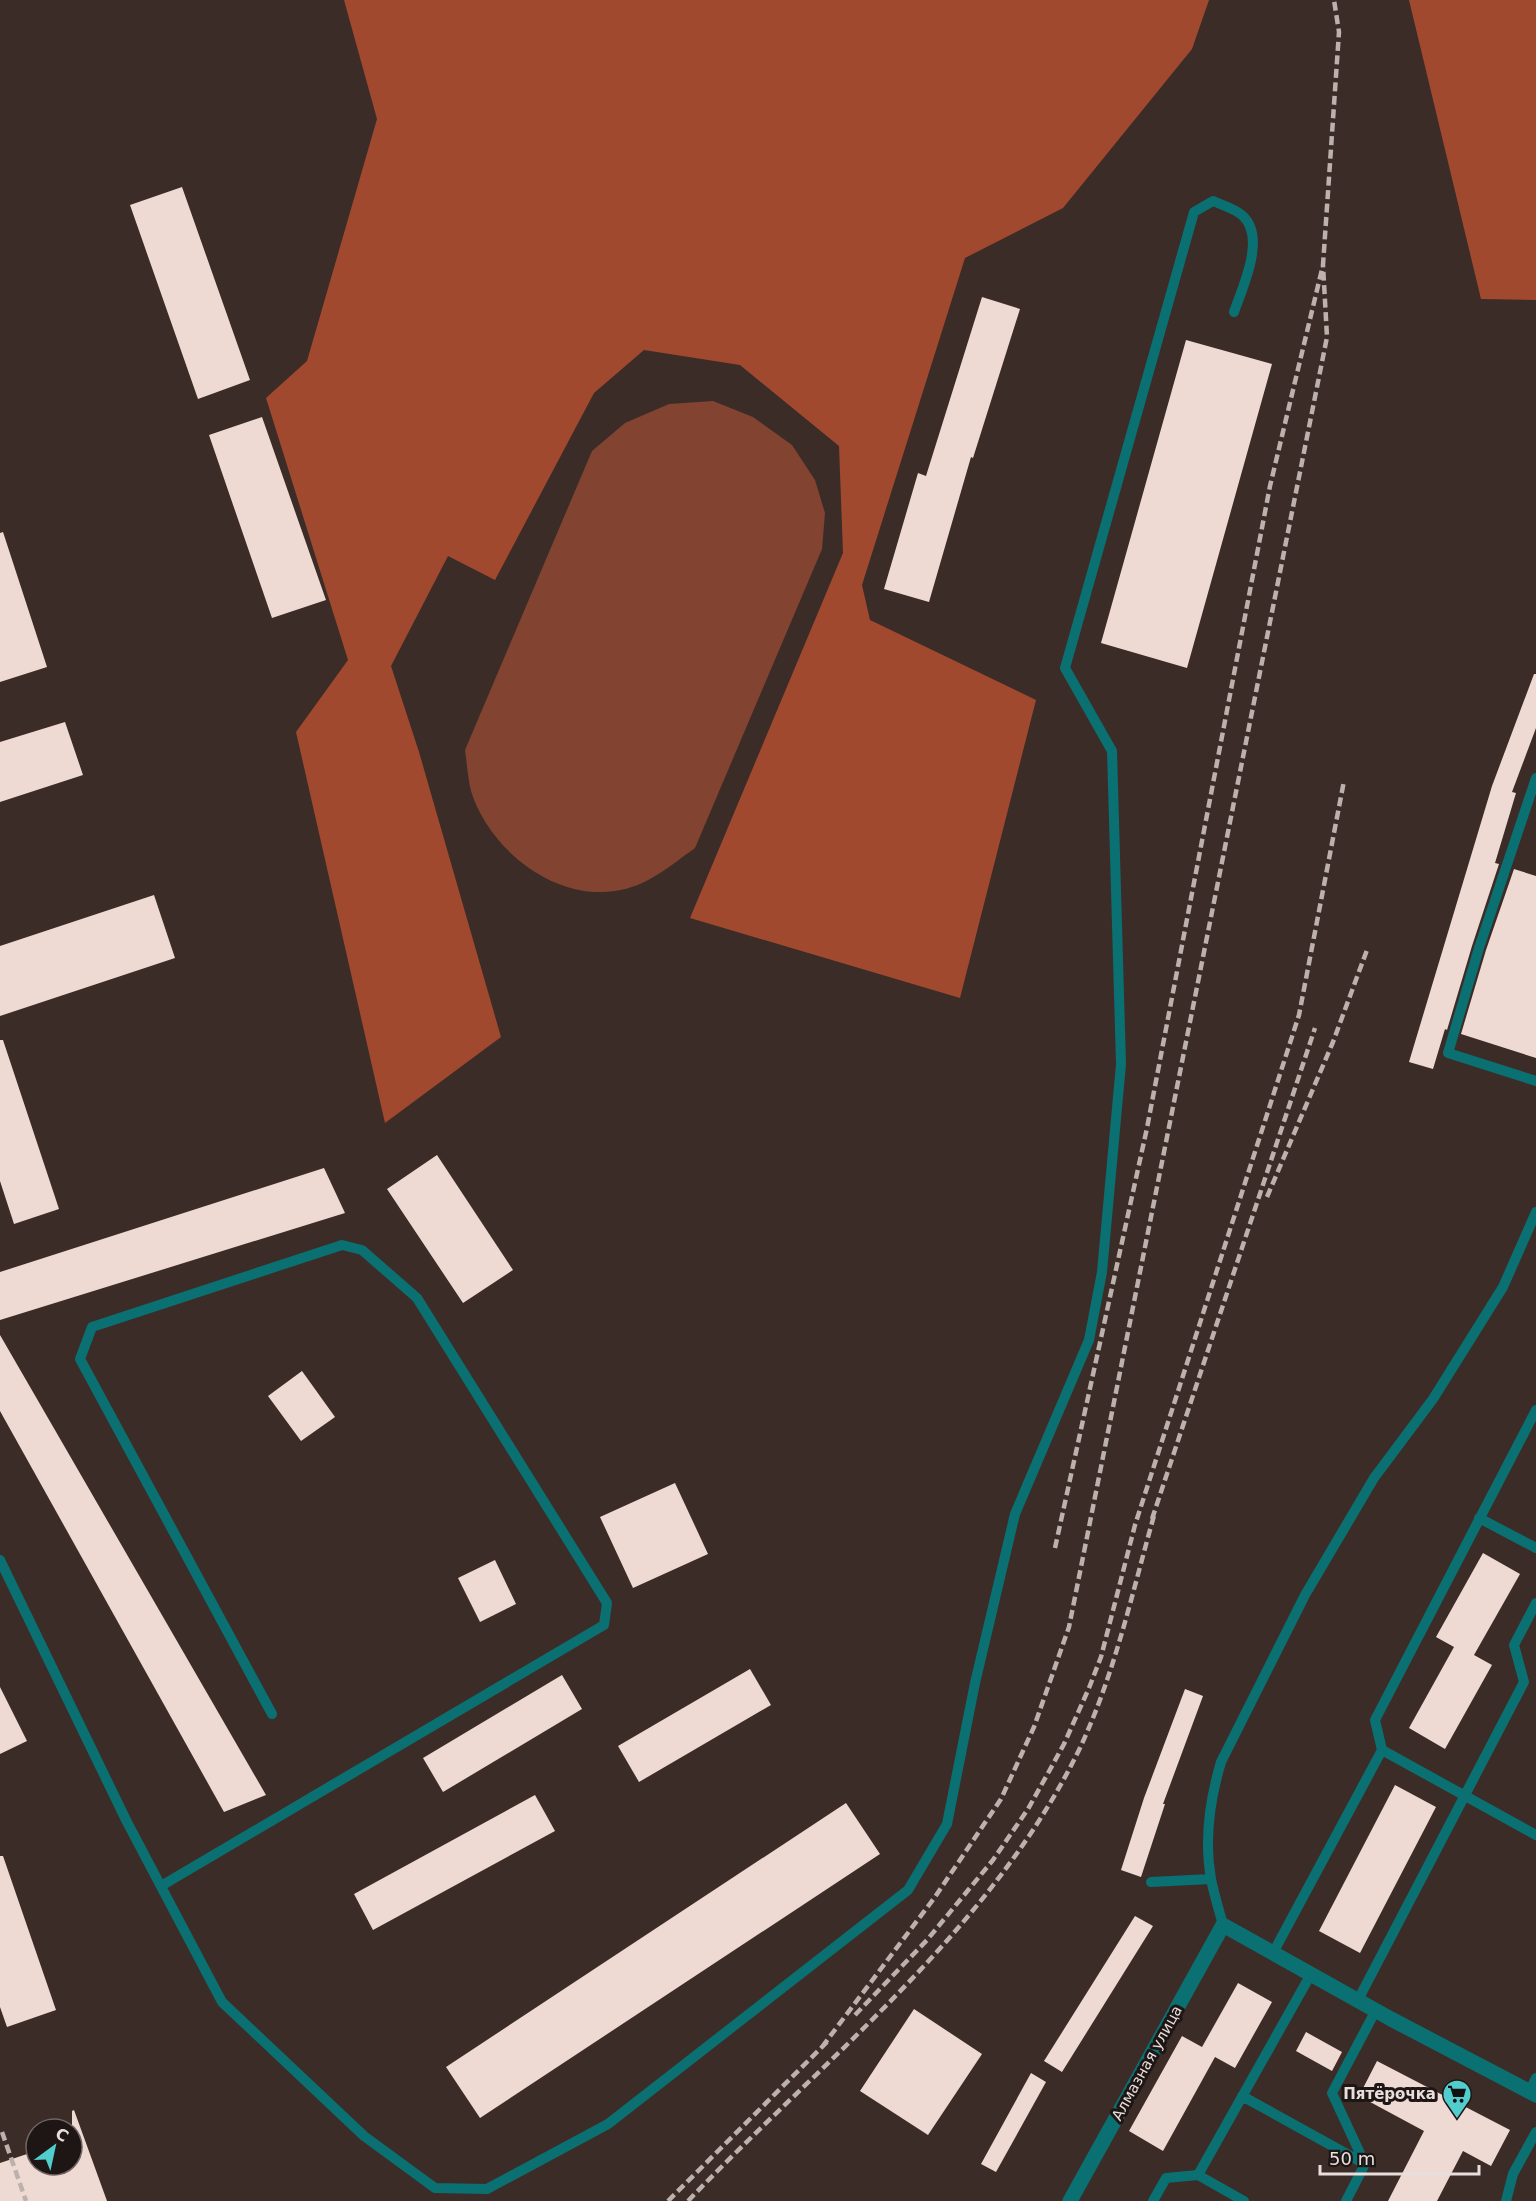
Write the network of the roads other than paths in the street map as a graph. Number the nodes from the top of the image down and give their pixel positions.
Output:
1 (1234, 312) dead end
2 (1536, 777) edge
3 (1536, 1082) edge
4 (1536, 1212) edge
5 (1536, 1410) edge
6 (1479, 1518) junction
7 (1536, 1548) edge
8 (0, 1560) edge
9 (1536, 1603) edge
10 (272, 1714) dead end
11 (1382, 1750) junction
12 (1465, 1796) junction
13 (1536, 1835) edge
14 (1211, 1879) junction
15 (1151, 1882) dead end
16 (161, 1886) junction
17 (1223, 1925) junction
18 (1273, 1953) junction
19 (1311, 1974) junction
20 (1358, 2000) junction
21 (1376, 2010) junction
22 (1534, 2088) edge
23 (1242, 2096) junction
24 (1536, 2132) edge
25 (1365, 2164) junction
26 (1198, 2175) junction
27 (1070, 2201) edge
28 (1153, 2201) edge
29 (1244, 2201) edge
30 (1346, 2201) edge
31 (1505, 2201) edge

1 - 16 lane
2 - 3 lane
4 - 14 lane
5 - 6 lane
6 - 7 lane
6 - 11 lane
8 - 16 lane
9 - 12 lane
10 - 16 lane
11 - 12 lane
11 - 18 lane
12 - 13 lane
12 - 20 lane
14 - 15 lane
14 - 17 lane
17 - 18 street
17 - 27 street, Алмазная улица
18 - 19 street
19 - 20 street
19 - 23 lane
20 - 21 street
21 - 22 street
21 - 25 lane
23 - 25 lane
23 - 26 lane
24 - 31 lane
25 - 30 lane
26 - 28 lane
26 - 29 lane

